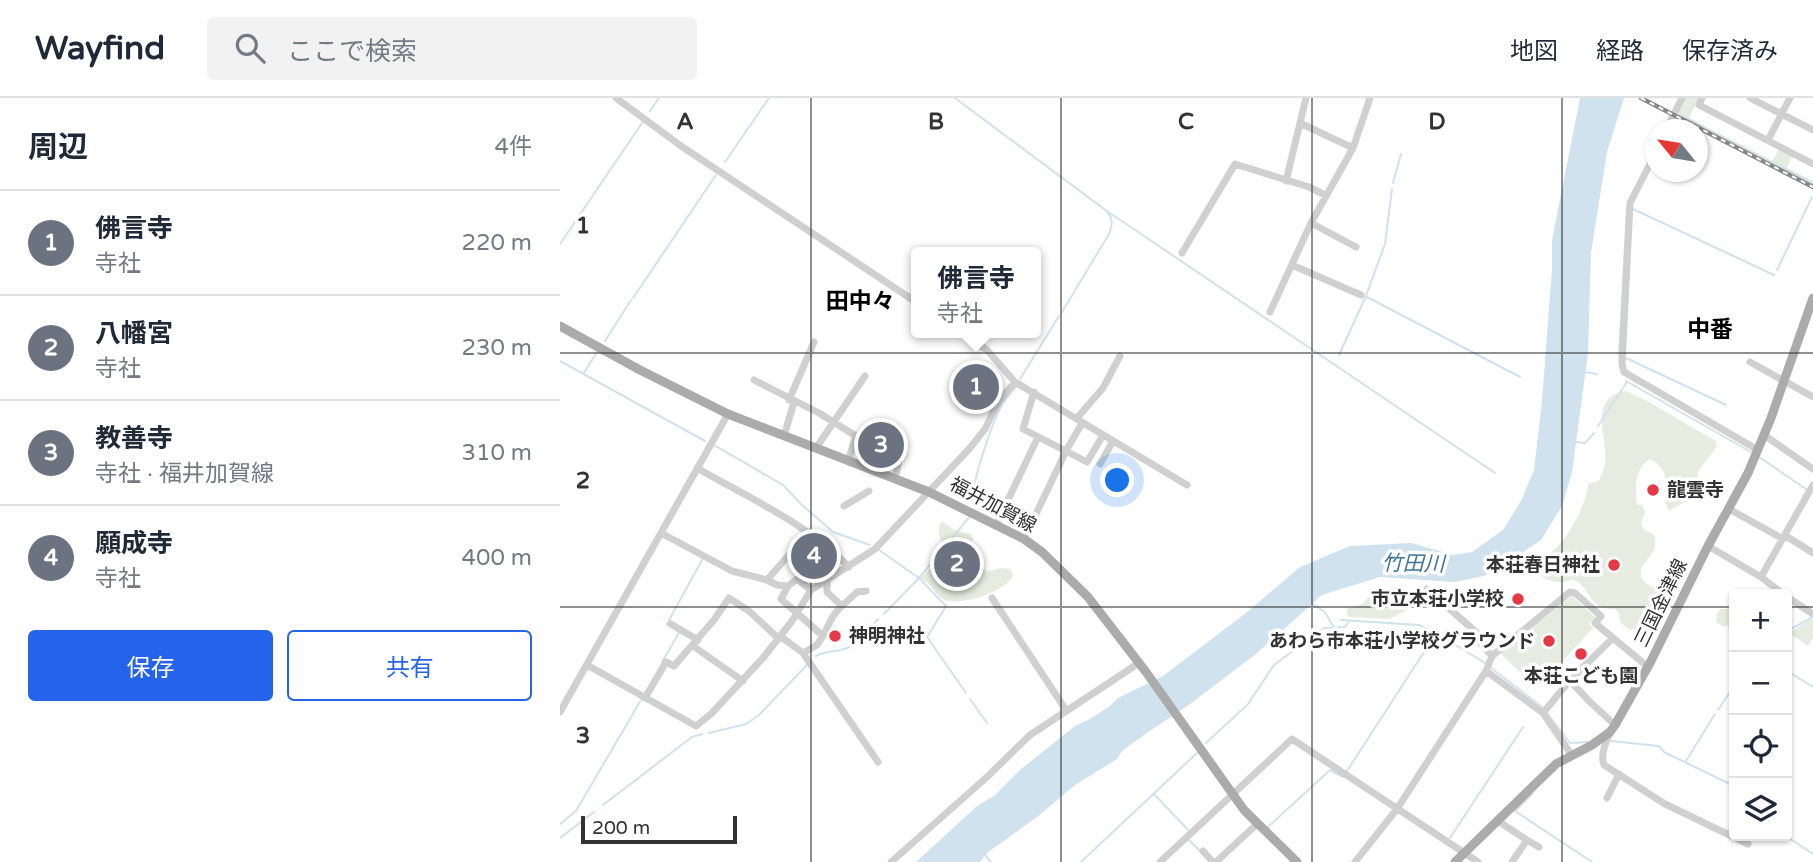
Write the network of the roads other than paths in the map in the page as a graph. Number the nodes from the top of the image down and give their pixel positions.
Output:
1 (616, 98) edge
2 (1306, 98) edge
3 (1370, 98) edge
4 (1682, 98) edge
5 (1702, 98) edge
6 (1750, 98) edge
7 (1790, 98) edge
8 (1782, 114) junction
9 (1672, 119) edge
10 (1300, 123) junction
11 (1813, 130) edge
12 (1768, 140) junction
13 (1353, 148) junction
14 (1813, 164) edge
15 (1645, 174) edge
16 (1286, 181) junction
17 (1325, 195) junction
18 (1311, 223) junction
19 (1356, 247) dead end
20 (1182, 253) dead end
21 (1292, 265) junction
22 (1361, 295) dead end
23 (911, 299) edge
24 (1812, 300) edge
25 (1270, 312) dead end
26 (560, 326) edge
27 (969, 338) edge
28 (814, 342) dead end
29 (1120, 356) dead end
30 (1750, 362) dead end
31 (864, 376) dead end
32 (754, 380) dead end
33 (1784, 380) junction
34 (1014, 382) junction
35 (1034, 392) junction
36 (1813, 397) edge
37 (791, 401) junction
38 (728, 414) junction
39 (1079, 421) junction
40 (832, 422) junction
41 (1103, 435) junction
42 (1764, 435) junction
43 (784, 436) junction
44 (1038, 437) junction
45 (1113, 441) junction
46 (902, 445) dead end
47 (816, 448) junction
48 (1066, 451) junction
49 (1757, 453) junction
50 (848, 461) junction
51 (1100, 464) dead end
52 (697, 468) junction
53 (1813, 468) edge
54 (895, 479) junction
55 (1187, 485) dead end
56 (1812, 486) edge
57 (869, 491) dead end
58 (929, 492) junction
59 (844, 506) dead end
60 (1729, 509) junction
61 (996, 525) junction
62 (809, 532) junction
63 (661, 533) junction
64 (1784, 537) junction
65 (1024, 539) junction
66 (1708, 546) junction
67 (1813, 553) edge
68 (849, 567) junction
69 (1761, 577) junction
70 (767, 580) junction
71 (827, 582) junction
72 (788, 586) junction
73 (1427, 589) dead end
74 (1776, 589) edge
75 (811, 590) junction
76 (866, 591) dead end
77 (992, 598) dead end
78 (1792, 600) edge
79 (842, 606) junction
80 (797, 612) junction
81 (1813, 614) edge
82 (671, 624) dead end
83 (823, 636) junction
84 (778, 638) junction
85 (1613, 638) junction
86 (696, 643) junction
87 (803, 653) junction
88 (1492, 656) junction
89 (1139, 663) junction
90 (587, 665) junction
91 (1557, 667) dead end
92 (1648, 667) junction
93 (1486, 671) junction
94 (1570, 680) junction
95 (743, 681) junction
96 (645, 698) junction
97 (1066, 710) junction
98 (560, 712) edge
99 (1543, 713) junction
100 (1612, 729) junction
101 (1592, 745) junction
102 (1604, 749) junction
103 (1572, 754) junction
104 (878, 762) dead end
105 (1619, 774) junction
106 (1232, 794) junction
107 (1607, 798) dead end
108 (1397, 808) junction
109 (1498, 821) junction
110 (1257, 824) junction
111 (1527, 840) junction
112 (1748, 844) dead end
113 (1539, 847) dead end
114 (1203, 851) dead end
115 (1463, 852) junction
116 (891, 862) edge
117 (1160, 862) edge
118 (1215, 862) edge
119 (1297, 862) edge
120 (1355, 862) edge
121 (1455, 862) edge
122 (1478, 862) edge
123 (1512, 862) edge

1 - 23 street
2 - 10 street
3 - 13 street
4 - 9 street
5 - 12 street
6 - 8 street
7 - 8 street
8 - 11 street
8 - 12 street
10 - 13 street
10 - 16 street
12 - 14 street
13 - 17 street
15 - 49 street
16 - 17 street
16 - 20 street
17 - 18 street
18 - 19 street
18 - 21 street
21 - 22 street
21 - 25 street
24 - 33 main road, 三国金津線
26 - 38 main road, 福井加賀線
27 - 34 street
28 - 37 street
29 - 39 street
30 - 33 street
31 - 40 street
32 - 37 street
33 - 36 street
33 - 42 main road, 三国金津線
34 - 35 street
34 - 58 street
35 - 39 street
35 - 44 street
37 - 40 street
37 - 43 street
38 - 43 main road, 福井加賀線
38 - 52 street
39 - 41 street
39 - 48 street
40 - 47 street
40 - 50 street
41 - 45 street
41 - 48 street
42 - 49 main road, 三国金津線
42 - 53 street
43 - 47 main road, 福井加賀線
44 - 48 street
44 - 61 street
45 - 51 street
45 - 55 street
46 - 54 street
47 - 50 main road, 福井加賀線
48 - 65 street
49 - 60 main road, 三国金津線
50 - 54 main road, 福井加賀線
52 - 62 street
52 - 63 street
54 - 58 main road, 福井加賀線
56 - 64 street
57 - 59 street
58 - 61 main road, 福井加賀線
58 - 68 street
60 - 64 street
60 - 66 main road, 三国金津線
61 - 65 main road, 福井加賀線
62 - 68 street
62 - 70 street
63 - 70 street
63 - 90 street
64 - 67 street
64 - 69 street
65 - 89 main road, 福井加賀線
66 - 69 street
66 - 92 main road, 三国金津線
68 - 71 street
69 - 74 street
70 - 72 street
71 - 75 street
71 - 79 street
72 - 75 street
72 - 80 street
73 - 88 street
75 - 80 street
76 - 79 street
77 - 97 street
78 - 81 street
79 - 83 street
80 - 83 street
80 - 84 street
82 - 86 street
83 - 87 street
84 - 86 street
84 - 87 street
84 - 95 street
85 - 88 street
85 - 92 street
85 - 94 street
86 - 95 street
86 - 96 street
87 - 104 street
88 - 93 street
89 - 97 street
89 - 106 main road, 福井加賀線
90 - 96 street
90 - 98 street
91 - 94 street
92 - 100 main road, 三国金津線
93 - 99 street
93 - 108 street
94 - 99 street
94 - 100 street
95 - 96 street
97 - 116 street
99 - 103 street
100 - 101 main road, 三国金津線
100 - 102 street
101 - 102 street
101 - 103 main road, 三国金津線
102 - 105 street
103 - 109 main road, 三国金津線
105 - 107 street
105 - 112 street
106 - 108 street
106 - 110 main road, 福井加賀線
106 - 117 street
108 - 115 street
108 - 120 street
109 - 111 street
109 - 115 main road, 三国金津線
110 - 118 street
110 - 119 main road, 福井加賀線
111 - 113 street
111 - 123 street
114 - 118 street
115 - 121 main road, 三国金津線
115 - 122 street

